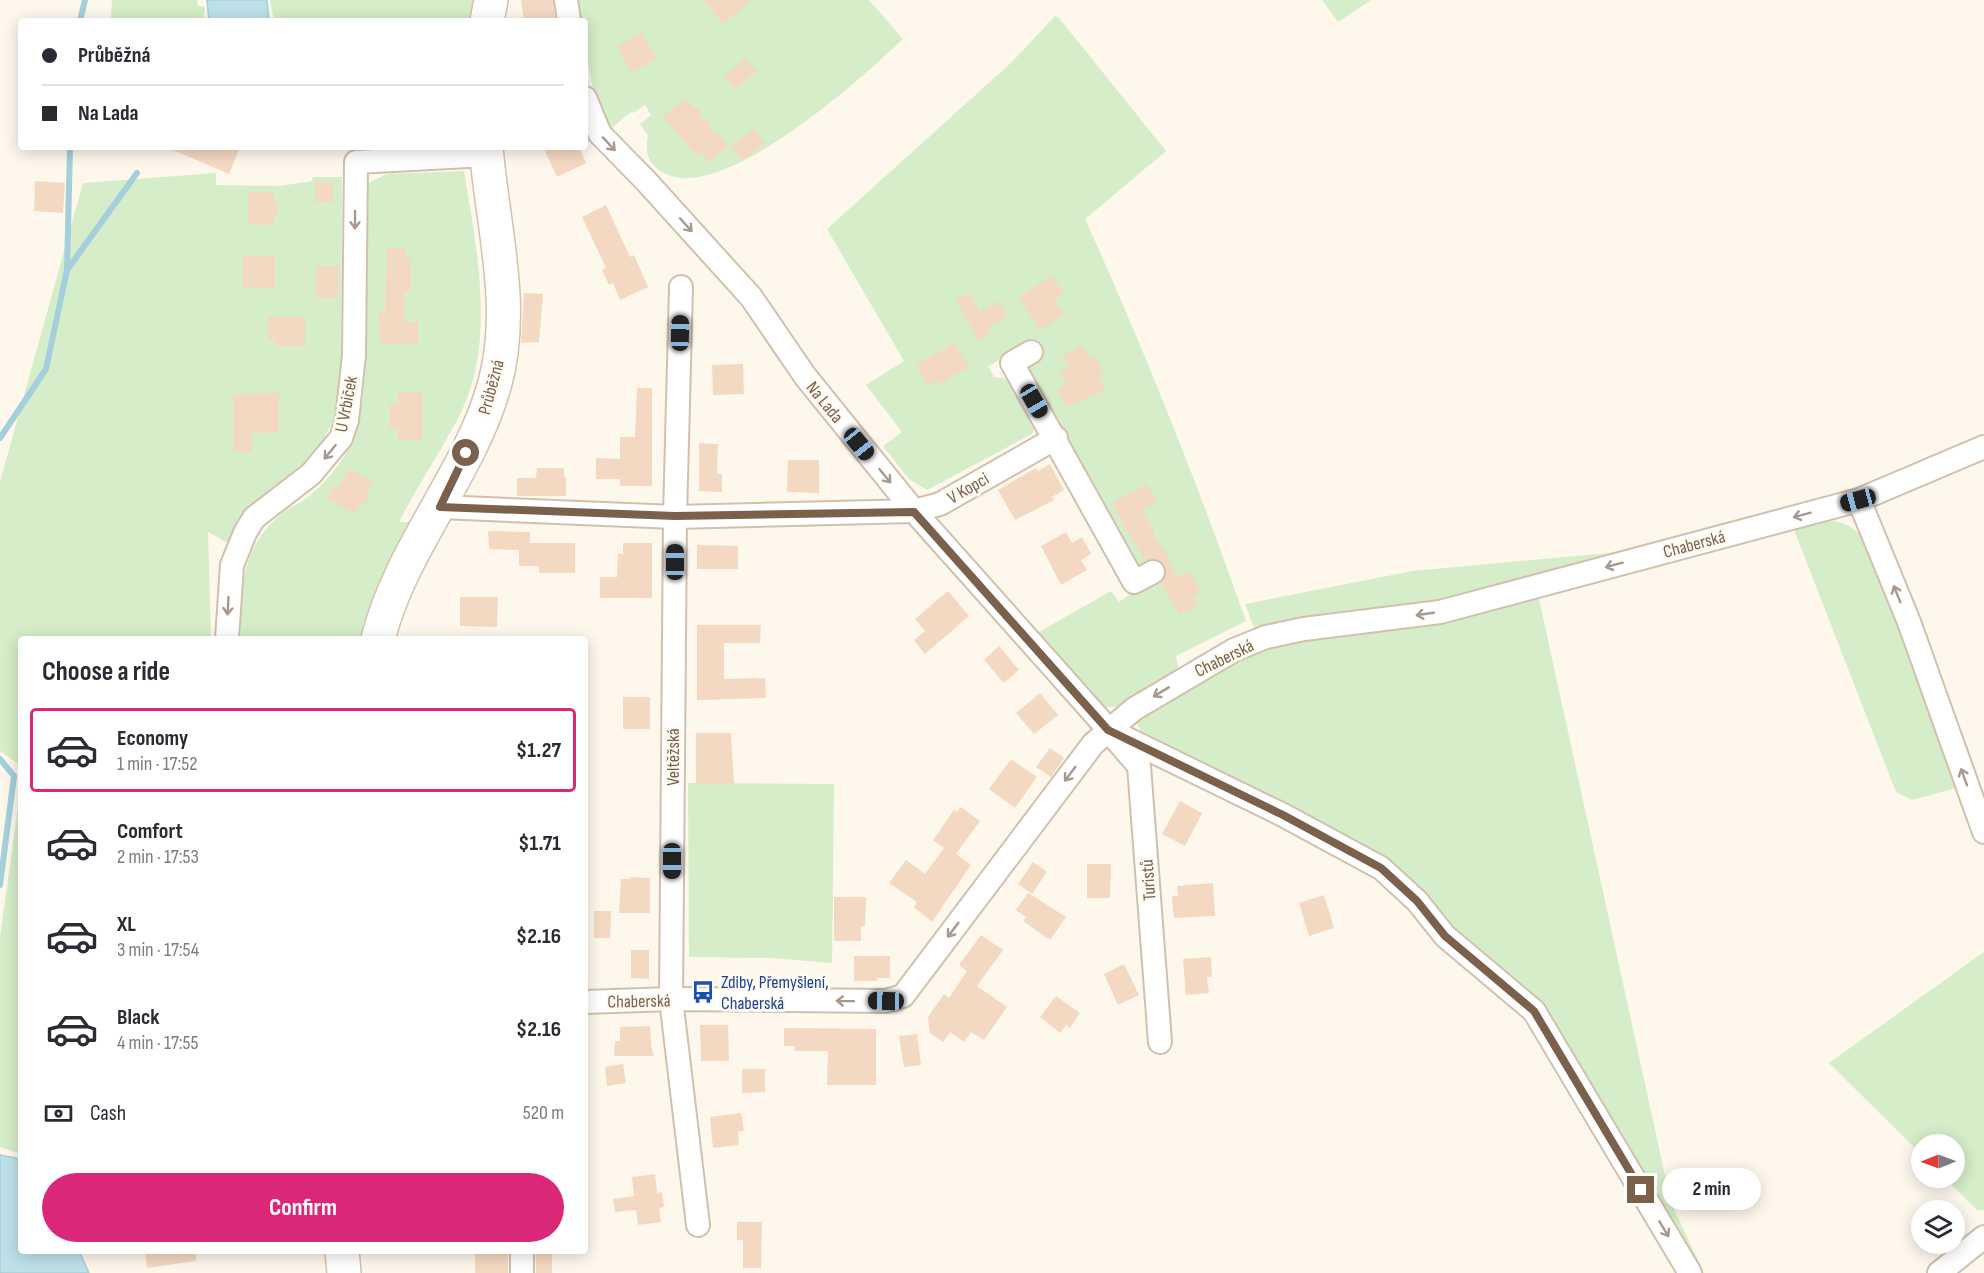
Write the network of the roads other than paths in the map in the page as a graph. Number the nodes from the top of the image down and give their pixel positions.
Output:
1 (491, 0) edge
2 (566, 0) edge
3 (488, 18) edge
4 (569, 18) edge
5 (588, 105) edge
6 (487, 151) edge
7 (681, 287) dead end
8 (1013, 362) dead end
9 (1056, 438) junction
10 (1984, 447) edge
11 (1858, 500) junction
12 (440, 507) junction
13 (914, 512) junction
14 (675, 516) junction
15 (1153, 572) dead end
16 (227, 636) edge
17 (379, 636) edge
18 (1108, 730) junction
19 (1984, 832) edge
20 (671, 999) junction
21 (588, 1002) edge
22 (1160, 1042) dead end
23 (698, 1225) dead end
24 (1984, 1237) edge
25 (342, 1254) edge
26 (522, 1254) edge
27 (344, 1273) edge
28 (522, 1273) edge
29 (1690, 1273) edge
30 (1939, 1273) edge

1 - 3 street
2 - 4 street
5 -> 13 street, Na Lada
6 - 12 street, Průběžná
6 -> 16 street, U Vrbiček
7 - 14 street, Veltěžská
8 - 9 street
9 - 13 street, V Kopci
9 - 15 street
10 - 11 street, Chaberská
11 -> 18 street, Chaberská
19 -> 11 street
12 - 14 street, V Kopci
12 - 17 street, Průběžná
13 - 14 street, V Kopci
13 - 18 street, Na Lada
14 - 20 street, Veltěžská
18 -> 20 street, Chaberská
18 - 22 street, Turistů
18 -> 29 street, Na Lada
20 - 21 street, Chaberská
20 - 23 street, Veltěžská
24 - 30 street
25 - 27 street
26 - 28 street

